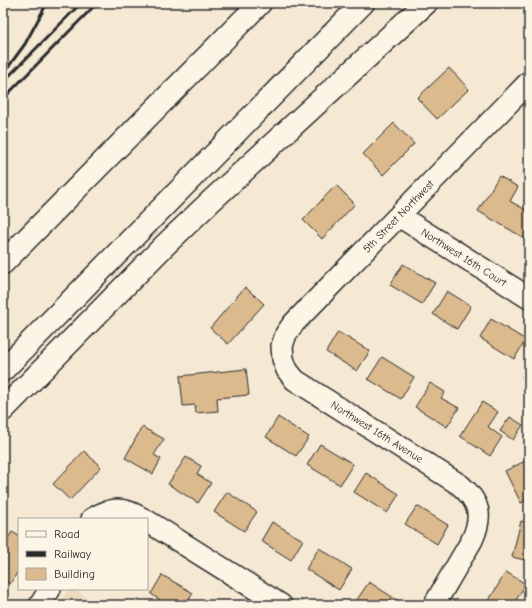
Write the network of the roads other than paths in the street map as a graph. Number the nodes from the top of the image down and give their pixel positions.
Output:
1 (260, 3) edge
2 (363, 3) edge
3 (426, 3) edge
4 (247, 12) edge
5 (529, 82) edge
6 (399, 216) junction
7 (3, 263) edge
8 (529, 298) edge
9 (283, 359) joint
10 (3, 370) edge
11 (3, 410) edge
12 (135, 515) edge
13 (94, 518) edge
14 (148, 522) edge
15 (49, 590) edge
16 (40, 605) edge
17 (280, 605) edge
18 (434, 605) edge

1 - 4 highway
2 - 10 highway
3 - 11 highway
4 - 7 highway
5 - 6 street, 5th Street Northwest
6 - 8 street, Northwest 16th Court
6 - 9 street, 5th Street Northwest
9 - 18 street, Northwest 16th Avenue
12 - 13 street
14 - 17 street
15 - 16 street

